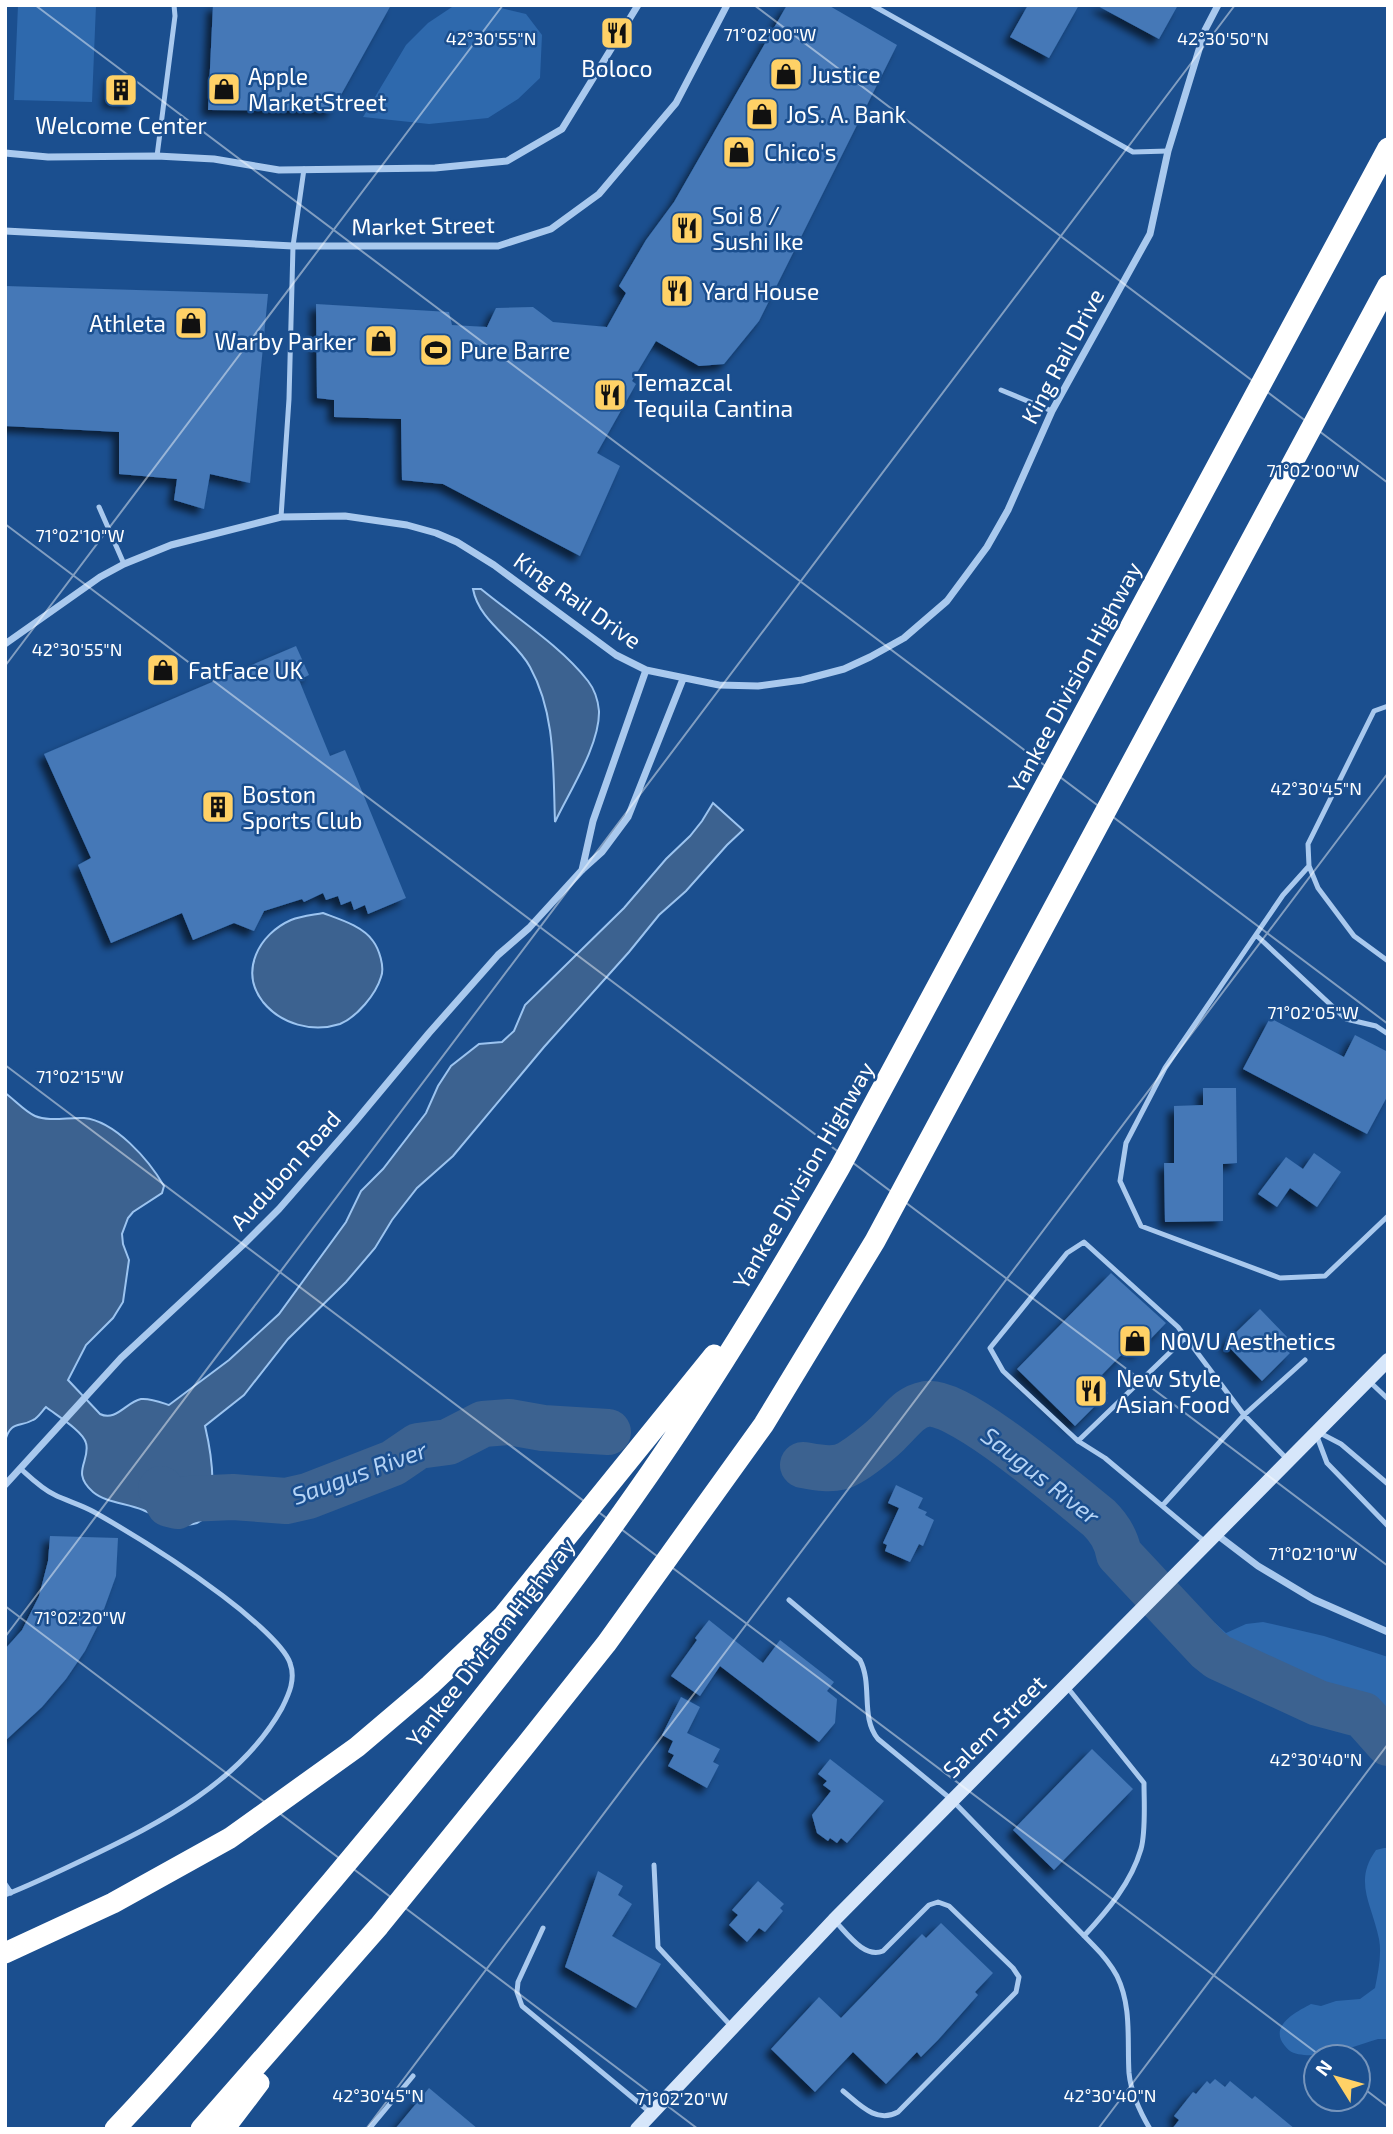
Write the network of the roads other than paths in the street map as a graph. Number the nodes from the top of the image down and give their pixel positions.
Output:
1 (174, 5) edge
2 (638, 5) edge
3 (727, 5) edge
4 (872, 5) edge
5 (1218, 5) edge
6 (1388, 148) edge
7 (1168, 151) junction
8 (5, 153) edge
9 (158, 156) junction
10 (304, 169) junction
11 (5, 232) edge
12 (293, 246) junction
13 (1388, 285) edge
14 (1001, 390) dead end
15 (1052, 411) junction
16 (99, 507) dead end
17 (281, 517) junction
18 (124, 564) junction
19 (5, 644) edge
20 (646, 670) junction
21 (682, 679) junction
22 (1388, 706) edge
23 (1309, 866) junction
24 (582, 870) junction
25 (1256, 935) junction
26 (1388, 961) edge
27 (1388, 1034) edge
28 (1388, 1216) edge
29 (773, 1283) junction
30 (1185, 1338) junction
31 (1306, 1360) dead end
32 (1388, 1360) edge
33 (1368, 1380) junction
34 (1388, 1399) edge
35 (1244, 1415) junction
36 (1315, 1431) junction
37 (1078, 1441) junction
38 (1287, 1459) junction
39 (21, 1469) junction
40 (1388, 1484) edge
41 (5, 1485) edge
42 (1162, 1506) junction
43 (1388, 1526) edge
44 (1211, 1538) junction
45 (789, 1600) dead end
46 (1388, 1632) edge
47 (1066, 1686) junction
48 (952, 1800) junction
49 (653, 1865) dead end
50 (5, 1884) edge
51 (8, 1894) edge
52 (834, 1920) junction
53 (379, 1926) junction
54 (543, 1928) dead end
55 (1084, 1936) junction
56 (5, 1953) edge
57 (732, 2027) junction
58 (413, 2076) dead end
59 (843, 2091) dead end
60 (651, 2113) junction
61 (115, 2129) edge
62 (201, 2129) edge
63 (224, 2129) edge
64 (369, 2129) edge
65 (637, 2129) edge
66 (1150, 2129) edge

1 - 9 lane
2 - 10 street
3 - 12 street, Market Street
4 - 7 lane
5 - 7 street, King Rail Drive
6 - 29 highway, Yankee Division Highway
7 - 15 street, King Rail Drive
8 - 9 street
9 - 10 street
10 - 12 lane
11 - 12 street, Market Street
12 - 17 lane
13 - 53 highway
14 - 15 lane
15 - 21 street, King Rail Drive
16 - 18 lane
17 - 18 street, King Rail Drive
17 - 20 street, King Rail Drive
18 - 19 street, King Rail Drive
20 - 21 street, King Rail Drive
20 - 24 street, Audubon Road
21 - 24 street, Audubon Road
22 - 23 lane
23 - 25 lane
23 - 26 lane
24 - 39 street, Audubon Road
25 - 27 lane
25 - 28 lane
29 - 56 highway
29 - 61 highway, Yankee Division Highway
30 - 35 lane
30 - 37 lane
30 - 37 lane
31 - 35 lane
32 - 33 main road, Salem Street
33 - 34 lane
33 - 36 main road, Salem Street
35 - 38 lane
35 - 42 lane
36 - 38 main road, Salem Street
36 - 40 lane
36 - 43 lane
37 - 42 lane
38 - 44 main road, Salem Street
39 - 41 street, Audubon Road
39 - 51 lane
42 - 44 lane
44 - 46 street
44 - 47 main road, Salem Street
45 - 48 lane
47 - 48 main road, Salem Street
47 - 55 lane
48 - 52 main road, Salem Street
48 - 55 lane
49 - 57 lane
50 - 51 lane
52 - 57 main road, Salem Street
52 - 59 lane
53 - 62 highway
53 - 63 highway
54 - 60 lane
55 - 66 lane
57 - 60 main road, Salem Street
58 - 64 lane
60 - 65 main road, Salem Street

